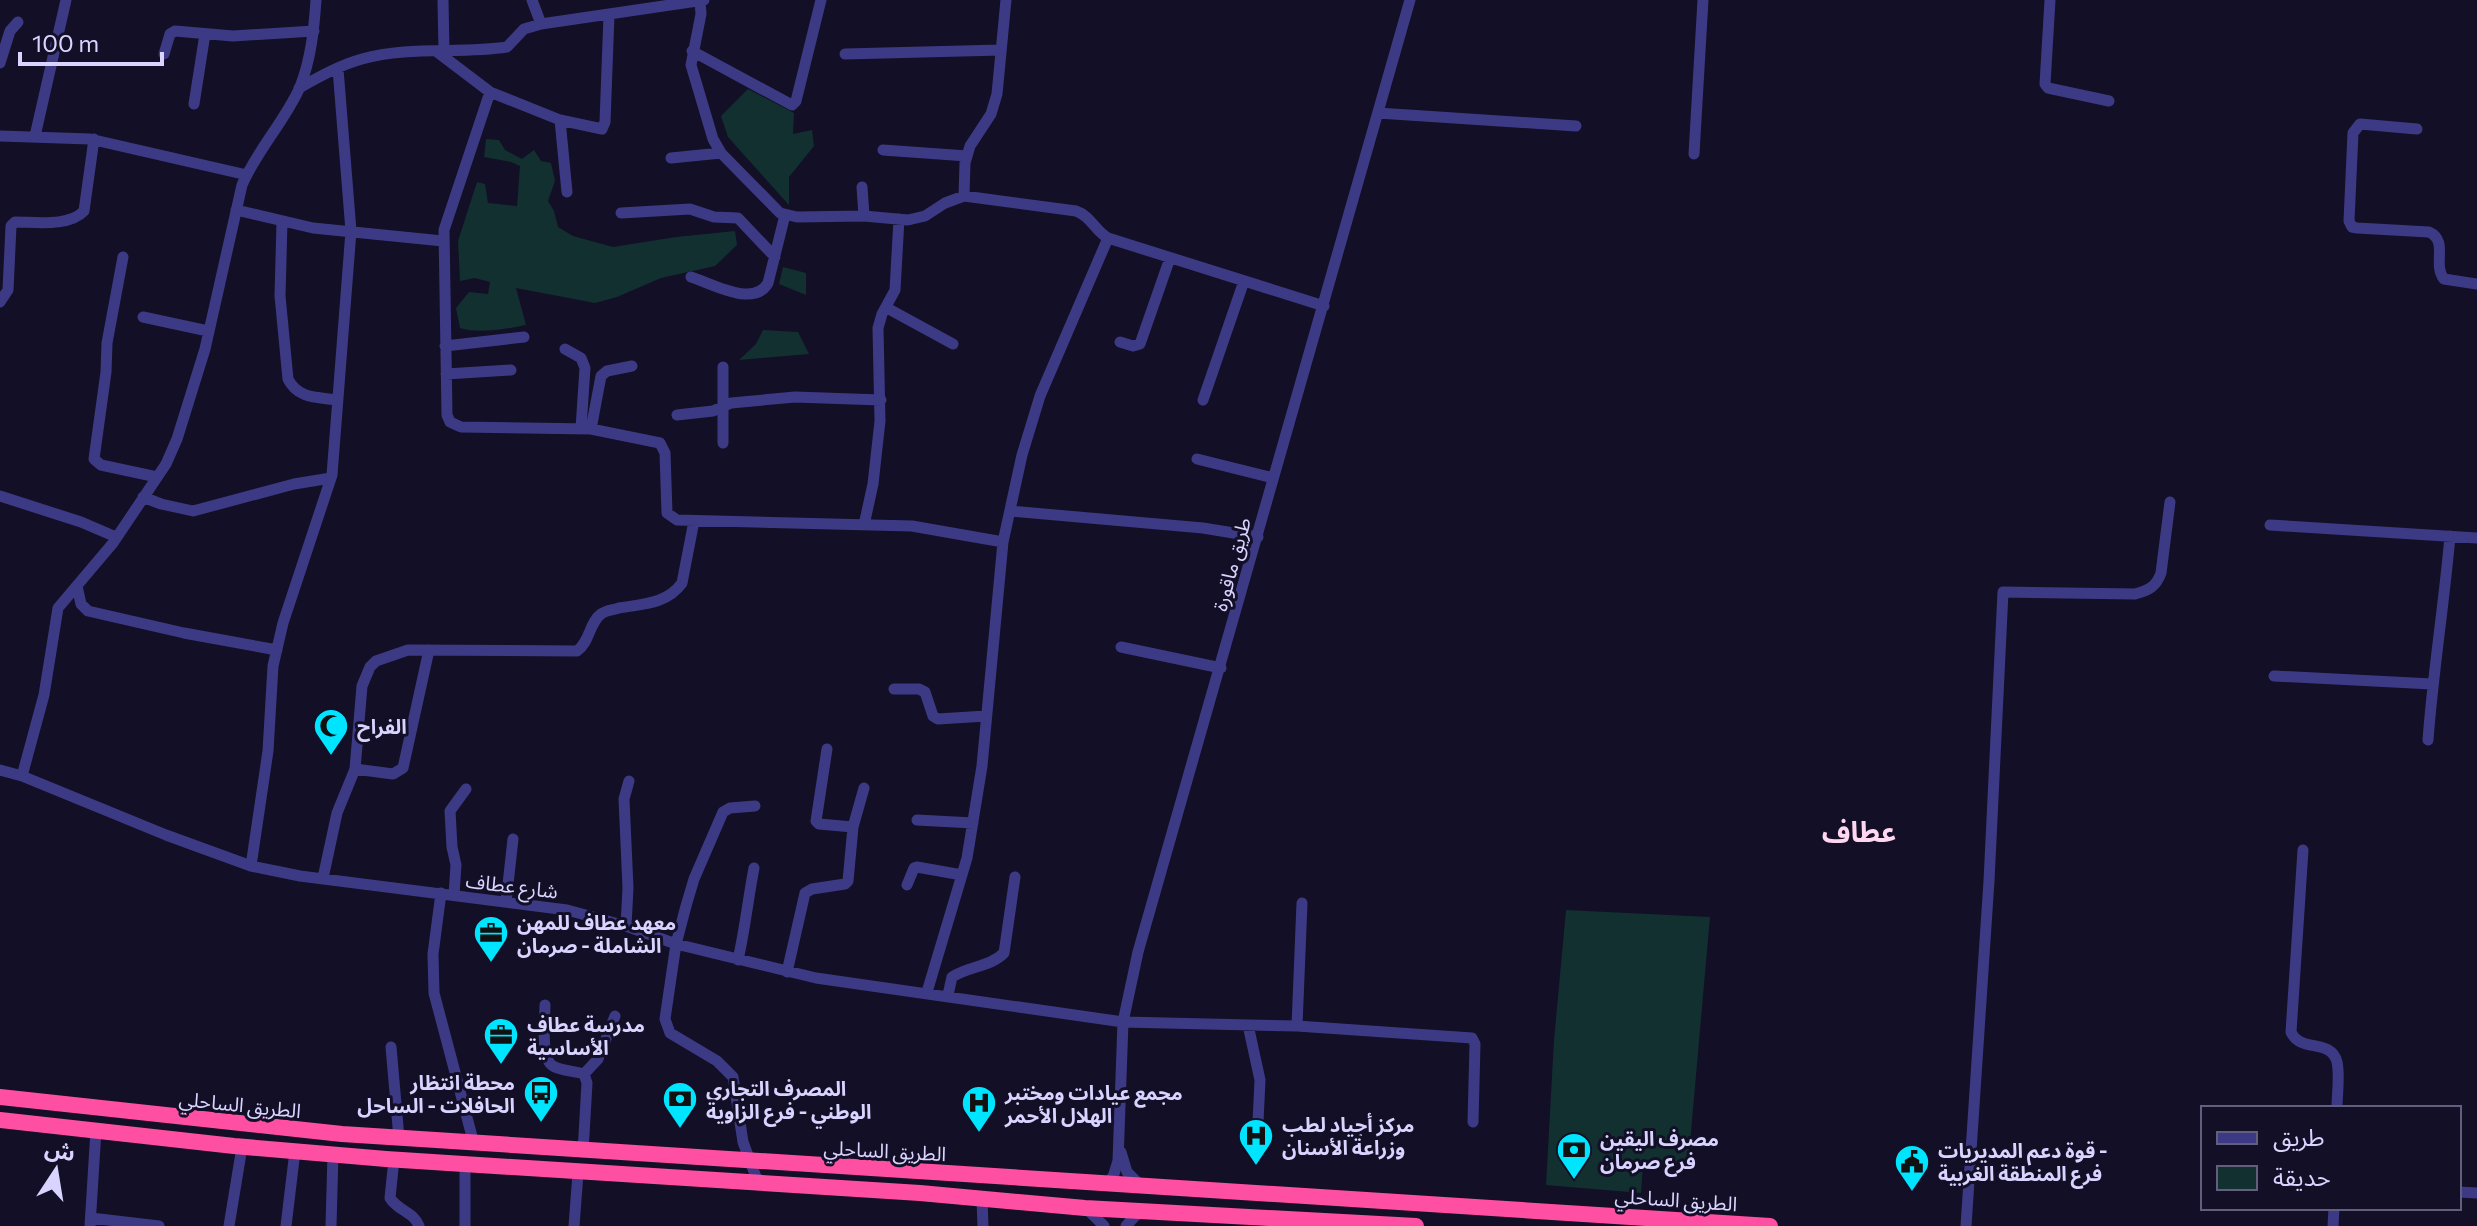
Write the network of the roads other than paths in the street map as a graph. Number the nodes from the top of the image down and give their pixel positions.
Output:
1 (66, 0) edge
2 (316, 0) edge
3 (443, 0) edge
4 (532, 0) edge
5 (702, 0) edge
6 (821, 0) edge
7 (1006, 0) edge
8 (1410, 0) edge
9 (1703, 0) edge
10 (2050, 0) edge
11 (628, 6) edge
12 (609, 15) junction
13 (18, 22) dead end
14 (541, 24) junction
15 (314, 31) junction
16 (205, 34) junction
17 (1001, 50) junction
18 (440, 51) junction
19 (692, 51) junction
20 (164, 54) dead end
21 (845, 54) dead end
22 (0, 63) edge
23 (338, 69) junction
24 (299, 88) junction
25 (490, 92) junction
26 (2109, 101) dead end
27 (194, 104) dead end
28 (1378, 113) junction
29 (560, 120) junction
30 (1576, 126) dead end
31 (2417, 129) dead end
32 (0, 136) edge
33 (35, 136) junction
34 (94, 139) junction
35 (883, 150) dead end
36 (721, 153) junction
37 (1694, 154) dead end
38 (967, 156) junction
39 (671, 158) dead end
40 (247, 175) junction
41 (862, 187) dead end
42 (567, 192) dead end
43 (964, 196) junction
44 (236, 210) junction
45 (621, 213) dead end
46 (785, 215) junction
47 (864, 216) junction
48 (899, 219) junction
49 (282, 222) junction
50 (351, 231) junction
51 (1108, 238) junction
52 (443, 241) junction
53 (123, 257) dead end
54 (775, 257) junction
55 (1170, 258) junction
56 (691, 277) dead end
57 (1244, 281) junction
58 (2477, 284) edge
59 (0, 302) edge
60 (1324, 306) junction
61 (887, 308) junction
62 (143, 317) dead end
63 (208, 331) junction
64 (524, 337) dead end
65 (1120, 342) dead end
66 (953, 344) dead end
67 (445, 346) junction
68 (565, 349) dead end
69 (632, 366) dead end
70 (723, 367) dead end
71 (511, 370) dead end
72 (446, 374) junction
73 (337, 400) junction
74 (881, 400) junction
75 (1203, 400) dead end
76 (723, 406) junction
77 (677, 415) dead end
78 (586, 429) junction
79 (723, 443) dead end
80 (1197, 459) dead end
81 (157, 477) junction
82 (331, 478) junction
83 (1273, 478) junction
84 (0, 496) edge
85 (143, 497) junction
86 (2170, 502) dead end
87 (1010, 511) junction
88 (694, 521) junction
89 (864, 525) junction
90 (2270, 525) dead end
91 (2450, 536) junction
92 (116, 537) junction
93 (1258, 537) junction
94 (2477, 538) edge
95 (1003, 542) junction
96 (77, 586) junction
97 (1121, 647) dead end
98 (277, 650) junction
99 (429, 650) junction
100 (1221, 668) junction
101 (2274, 676) dead end
102 (2432, 684) junction
103 (894, 689) dead end
104 (986, 716) junction
105 (2428, 740) dead end
106 (827, 749) dead end
107 (355, 769) junction
108 (0, 770) edge
109 (22, 776) junction
110 (629, 781) dead end
111 (864, 788) dead end
112 (466, 789) dead end
113 (755, 806) dead end
114 (917, 820) dead end
115 (973, 823) junction
116 (853, 827) junction
117 (513, 839) dead end
118 (2303, 850) dead end
119 (251, 866) junction
120 (754, 868) dead end
121 (962, 875) junction
122 (1015, 877) dead end
123 (323, 878) junction
124 (907, 885) dead end
125 (447, 894) junction
126 (506, 902) junction
127 (1302, 903) dead end
128 (626, 926) junction
129 (676, 944) junction
130 (738, 960) junction
131 (787, 972) junction
132 (927, 992) junction
133 (948, 995) junction
134 (545, 1005) dead end
135 (615, 1016) dead end
136 (1123, 1022) junction
137 (1248, 1025) junction
138 (1297, 1026) junction
139 (391, 1047) dead end
140 (584, 1074) junction
141 (2, 1098) edge
142 (2337, 1106) edge
143 (2, 1120) edge
144 (1258, 1122) dead end
145 (1473, 1122) dead end
146 (96, 1130) junction
147 (399, 1138) junction
148 (1120, 1143) junction
149 (474, 1144) junction
150 (242, 1147) junction
151 (295, 1151) junction
152 (583, 1152) junction
153 (333, 1154) junction
154 (394, 1159) junction
155 (753, 1163) junction
156 (465, 1165) junction
157 (578, 1173) junction
158 (1107, 1182) junction
159 (1141, 1184) junction
160 (759, 1185) junction
161 (982, 1200) junction
162 (1085, 1208) junction
163 (1152, 1210) junction
164 (91, 1222) edge
165 (1737, 1224) edge
166 (159, 1226) edge
167 (229, 1226) edge
168 (286, 1226) edge
169 (331, 1226) edge
170 (419, 1226) edge
171 (465, 1226) edge
172 (574, 1226) edge
173 (983, 1226) edge
174 (1104, 1226) edge
175 (1126, 1226) edge
176 (1416, 1226) edge
177 (1770, 1226) edge
178 (1966, 1226) edge

1 - 33 street
2 - 15 street
3 - 18 street
4 - 14 street
5 - 11 street
5 - 19 street
6 - 19 street
7 - 17 street
8 - 28 street, طريق ماقورة
9 - 37 street
10 - 26 street
11 - 12 street
12 - 14 street
12 - 29 street
13 - 22 street
14 - 18 street
15 - 16 street
15 - 24 street
16 - 20 street
16 - 27 street
17 - 21 street
17 - 38 street
18 - 23 street
18 - 25 street
19 - 36 street
23 - 24 street
23 - 50 street
24 - 40 street
25 - 29 street
25 - 52 street
28 - 30 street
28 - 60 street, طريق ماقورة
29 - 42 street
31 - 58 street
32 - 33 street
33 - 34 street
34 - 40 street
34 - 59 street
35 - 38 street
36 - 39 street
36 - 46 street
38 - 43 street
40 - 44 street
41 - 47 street
43 - 48 street
43 - 51 street
44 - 49 street
44 - 63 street
45 - 54 street
46 - 47 street
46 - 54 street
47 - 48 street
48 - 61 street
49 - 50 street
49 - 73 street
50 - 52 street
50 - 73 street
51 - 55 street
51 - 87 street
52 - 67 street
53 - 81 street
54 - 56 street
55 - 57 street
55 - 65 street
57 - 60 street
57 - 75 street
60 - 83 street, طريق ماقورة
61 - 66 street
61 - 74 street
62 - 63 street
63 - 81 street
64 - 67 street
67 - 72 street
68 - 78 street
69 - 78 street
70 - 76 street
71 - 72 street
72 - 78 street
73 - 82 street
74 - 76 street
74 - 89 street
76 - 77 street
76 - 79 street
78 - 88 street
80 - 83 street
81 - 85 street
82 - 85 street
82 - 98 street
83 - 93 street, طريق ماقورة
84 - 92 street
85 - 92 street
86 - 178 street
87 - 93 street
87 - 95 street
88 - 89 street
88 - 99 street
89 - 95 street
90 - 91 street
91 - 94 street
91 - 102 street
92 - 96 street
93 - 100 street, طريق ماقورة
95 - 104 street
96 - 98 street
96 - 109 street
97 - 100 street
98 - 119 street
99 - 107 street
99 - 107 street
100 - 136 street, طريق ماقورة
101 - 102 street
102 - 105 street
103 - 104 street
104 - 115 street
106 - 116 street
107 - 123 street
108 - 109 street, شارع عطاف
109 - 119 street, شارع عطاف
110 - 128 street
111 - 116 street
112 - 125 street
113 - 129 street
114 - 115 street
115 - 121 street
116 - 131 street
117 - 126 street
118 - 142 street
119 - 123 street, شارع عطاف
120 - 130 street
121 - 124 street
121 - 132 street
122 - 133 street
123 - 125 street, شارع عطاف
125 - 126 street, شارع عطاف
125 - 149 street
126 - 128 street, شارع عطاف
127 - 138 street
128 - 129 street, شارع عطاف
129 - 130 street, شارع عطاف
129 - 155 street
130 - 131 street, شارع عطاف
131 - 132 street, شارع عطاف
132 - 133 street, شارع عطاف
133 - 136 street, شارع عطاف
134 - 140 street
135 - 140 street
136 - 137 street, شارع عطاف
136 - 148 street, طريق ماقورة
137 - 138 street, شارع عطاف
137 - 144 street
138 - 145 street, شارع عطاف
139 - 147 street
140 - 152 street
141 - 143 highway
141 - 147 highway, الطريق الساحلي
143 - 146 highway, الطريق الساحلي
146 - 150 highway, الطريق الساحلي
146 - 164 street
147 - 149 highway, الطريق الساحلي
148 - 158 street, طريق ماقورة
148 - 159 street, طريق ماقورة
149 - 152 highway, الطريق الساحلي
150 - 151 highway, الطريق الساحلي
150 - 167 street
151 - 153 highway, الطريق الساحلي
151 - 168 street
152 - 155 highway, الطريق الساحلي
153 - 154 highway, الطريق الساحلي
153 - 169 street
154 - 156 highway, الطريق الساحلي
154 - 170 street
155 - 158 highway, الطريق الساحلي
155 - 160 street
156 - 157 highway, الطريق الساحلي
156 - 171 street
157 - 160 highway, الطريق الساحلي
157 - 172 street
158 - 159 highway, الطريق الساحلي
159 - 165 highway, الطريق الساحلي
160 - 161 highway, الطريق الساحلي
161 - 162 highway, الطريق الساحلي
161 - 173 street
162 - 163 highway, الطريق الساحلي
162 - 174 street
163 - 175 street
163 - 176 highway, الطريق الساحلي
164 - 166 street
165 - 177 highway, الطريق الساحلي

